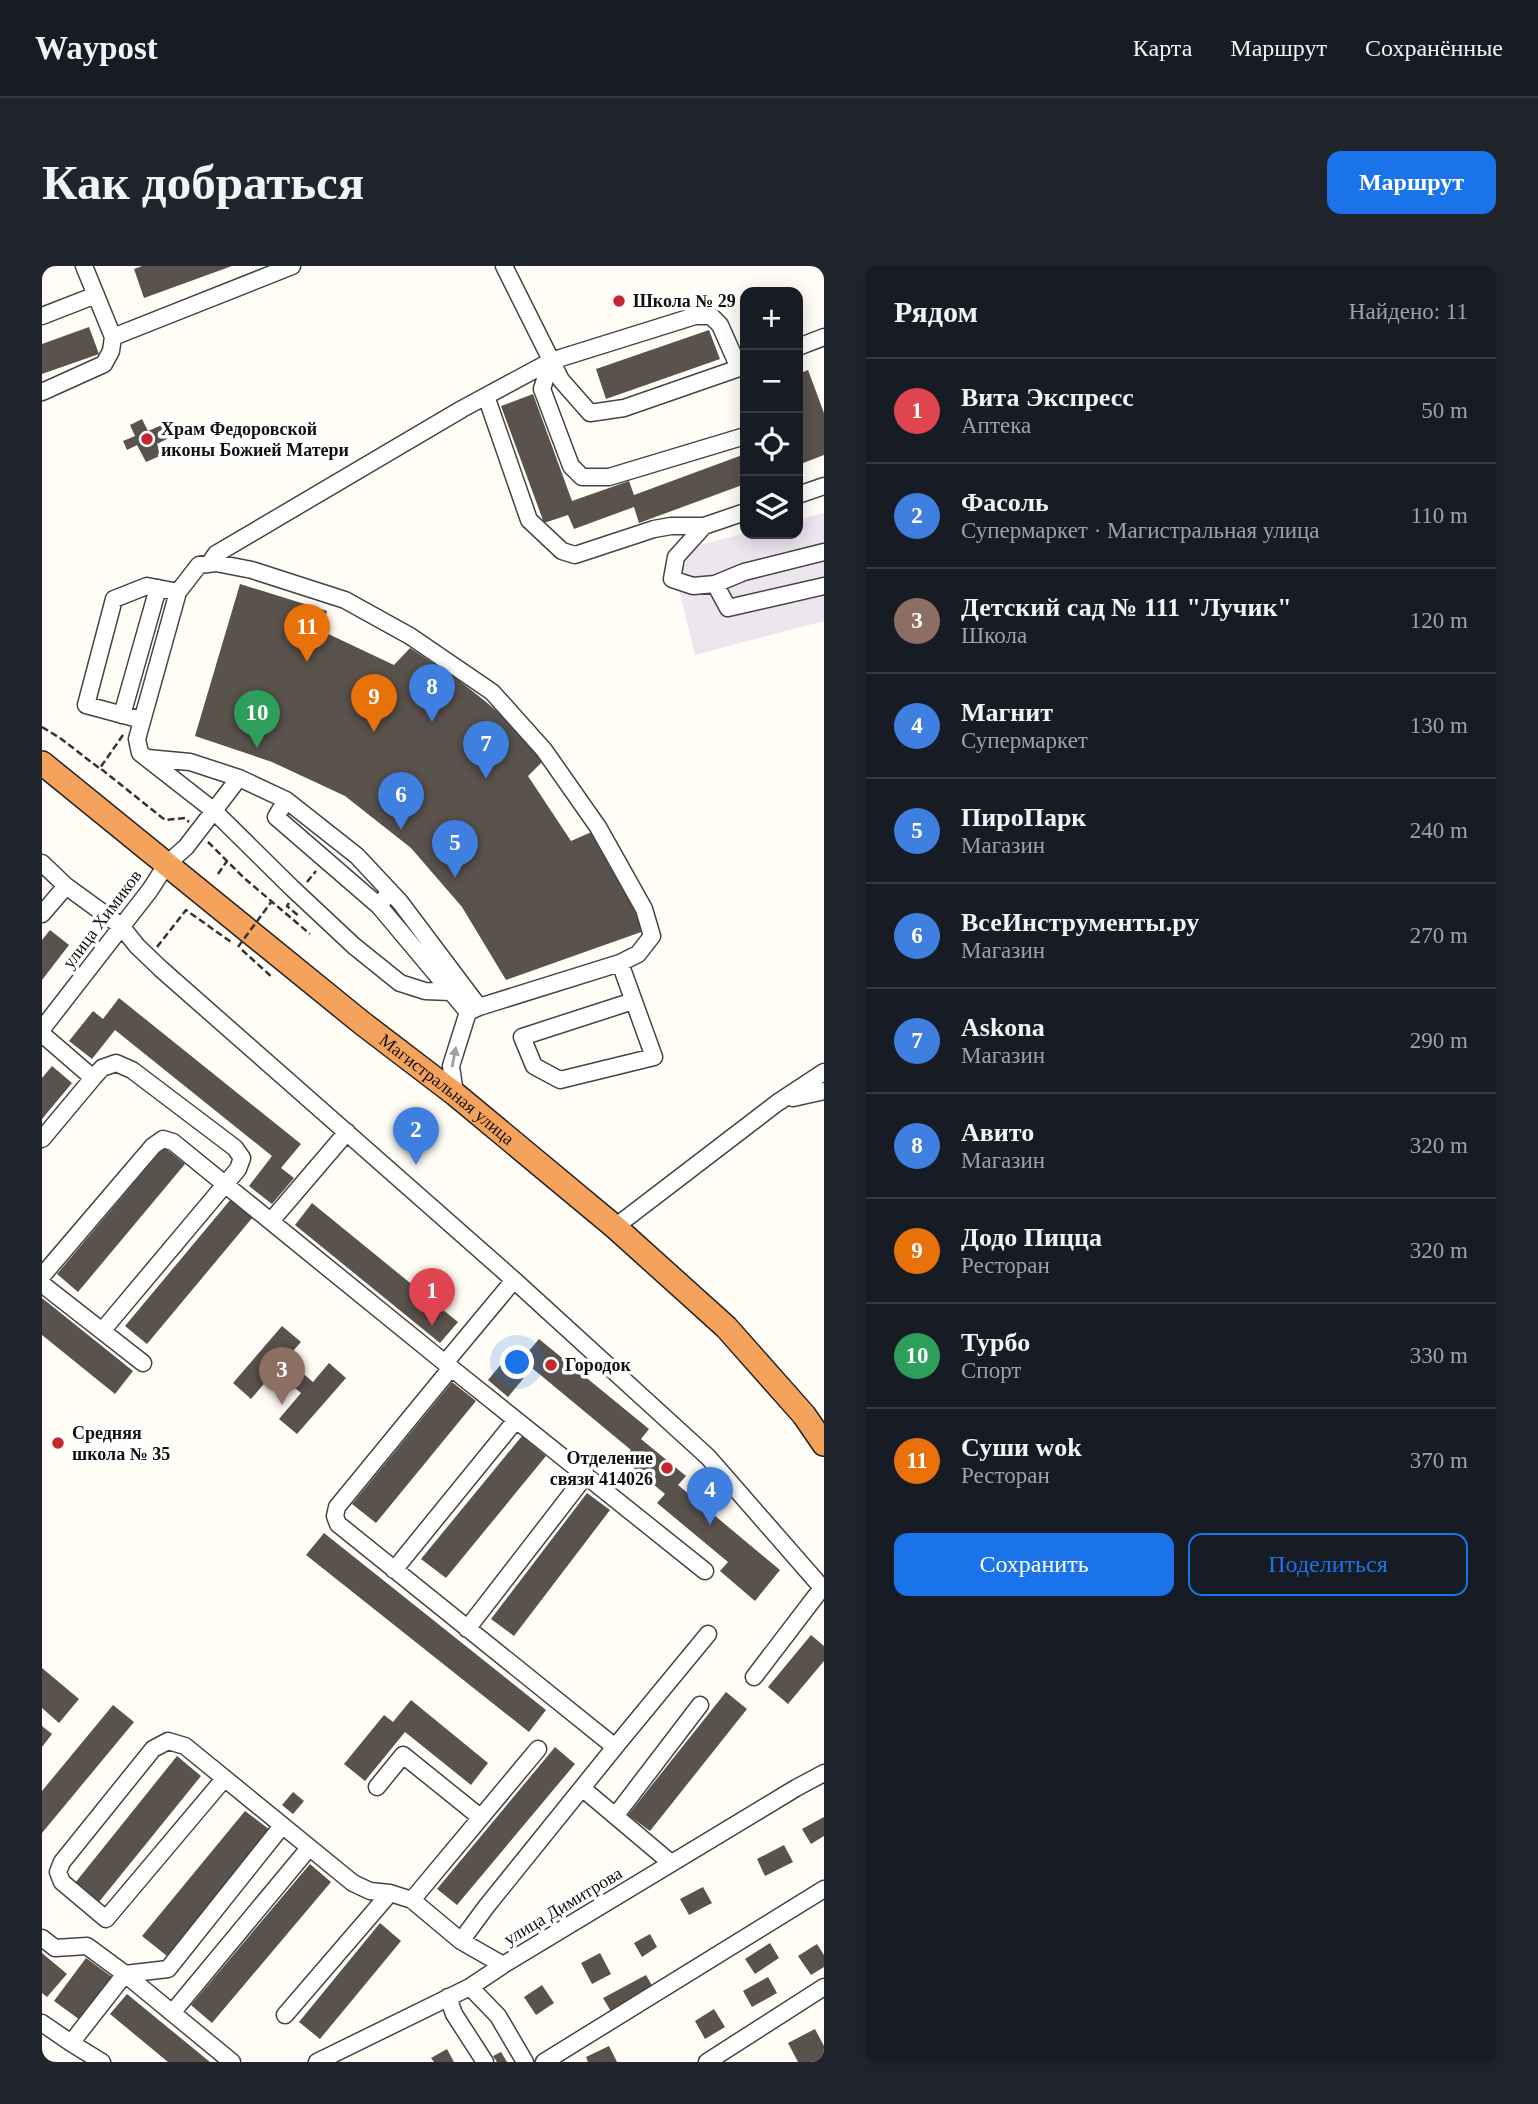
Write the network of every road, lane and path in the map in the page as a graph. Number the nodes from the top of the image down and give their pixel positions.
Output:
1 (83, 266) edge
2 (292, 266) edge
3 (504, 266) edge
4 (96, 295) junction
5 (42, 316) edge
6 (113, 337) junction
7 (824, 337) edge
8 (803, 345) edge
9 (551, 361) junction
10 (740, 363) edge
11 (740, 368) edge
12 (42, 392) edge
13 (486, 396) junction
14 (740, 438) edge
15 (824, 486) edge
16 (803, 493) edge
17 (740, 514) edge
18 (704, 526) junction
19 (824, 552) edge
20 (209, 564) junction
21 (715, 584) junction
22 (824, 586) edge
23 (158, 588) junction
24 (178, 592) junction
25 (122, 715) junction
26 (141, 726) junction
27 (42, 727) edge
28 (148, 758) junction
29 (42, 763) edge
30 (100, 768) junction
31 (239, 778) junction
32 (286, 800) junction
33 (213, 810) junction
34 (198, 831) junction
35 (326, 860) junction
36 (227, 861) junction
37 (42, 863) edge
38 (166, 865) junction
39 (218, 874) dead end
40 (66, 886) junction
41 (390, 891) junction
42 (297, 893) junction
43 (272, 901) junction
44 (379, 906) junction
45 (42, 914) edge
46 (305, 921) dead end
47 (121, 926) junction
48 (314, 929) dead end
49 (238, 947) junction
50 (149, 957) junction
51 (620, 963) junction
52 (274, 978) dead end
53 (450, 992) junction
54 (633, 1001) junction
55 (470, 1014) junction
56 (42, 1032) edge
57 (824, 1072) edge
58 (93, 1078) junction
59 (455, 1094) junction
60 (821, 1095) edge
61 (777, 1103) junction
62 (347, 1132) junction
63 (42, 1139) edge
64 (225, 1183) junction
65 (271, 1221) junction
66 (614, 1227) junction
67 (42, 1276) edge
68 (513, 1280) junction
69 (42, 1284) edge
70 (102, 1331) junction
71 (143, 1363) dead end
72 (448, 1366) junction
73 (516, 1420) junction
74 (824, 1444) edge
75 (586, 1475) junction
76 (394, 1570) junction
77 (705, 1571) dead end
78 (823, 1589) edge
79 (467, 1629) junction
80 (708, 1634) dead end
81 (754, 1676) dead end
82 (700, 1705) dead end
83 (615, 1747) junction
84 (537, 1749) dead end
85 (824, 1773) edge
86 (224, 1779) junction
87 (377, 1787) dead end
88 (582, 1788) junction
89 (616, 1815) junction
90 (480, 1817) junction
91 (282, 1826) junction
92 (309, 1848) junction
93 (671, 1863) junction
94 (824, 1889) edge
95 (390, 1893) junction
96 (412, 1900) junction
97 (42, 1938) edge
98 (461, 1941) junction
99 (503, 1965) junction
100 (168, 1969) junction
101 (125, 1974) junction
102 (197, 1981) junction
103 (470, 1987) junction
104 (824, 1987) edge
105 (448, 1997) junction
106 (172, 2012) junction
107 (285, 2015) dead end
108 (42, 2023) edge
109 (71, 2043) junction
110 (102, 2062) edge
111 (232, 2062) edge
112 (317, 2062) edge
113 (485, 2062) edge
114 (524, 2062) edge
115 (544, 2062) edge
116 (707, 2062) edge

1 - 4 street
2 - 6 street
3 - 9 street
4 - 5 street
4 - 6 street
6 - 12 street
7 - 8 street
9 - 10 street
9 - 11 street
9 - 13 street
9 - 14 street
13 - 18 street
13 - 20 street
15 - 16 street
17 - 18 street
18 - 21 street
19 - 21 street
20 - 24 street
20 - 51 street
21 - 22 street
23 - 24 street
23 - 25 street
23 - 25 street
24 - 26 street
25 - 26 street
26 - 28 street
26 - 30 path
27 - 30 path
28 - 31 street
28 - 33 street
29 - 38 highway, Магистральная улица
30 - 34 path
31 - 32 street
31 - 33 street, улица Химиков
32 - 35 street
32 - 41 street
33 - 34 street, улица Химиков
33 - 42 street
34 - 36 path
34 - 38 street, улица Химиков
35 - 42 path
35 - 44 street
36 - 39 path
36 - 43 path
37 - 40 street
38 - 47 street, улица Химиков
38 - 59 highway, Магистральная улица
40 - 45 street
40 - 47 street
41 - 44 street
41 - 55 street
42 - 46 path
42 - 53 street
43 - 48 path
43 - 49 path, bridge
44 - 53 street
47 - 50 street
47 - 56 street, улица Химиков
49 - 50 path
49 - 52 path
50 - 62 street
51 - 54 street
51 - 55 street
53 - 55 street
54 - 54 street
59 -> 55 street
56 - 58 street
57 - 61 street
58 - 63 street
58 - 64 street
59 - 66 highway, Магистральная улица
60 - 61 street
61 - 66 street
62 - 65 street
62 - 68 street
64 - 65 street
64 - 67 street
64 - 70 street
65 - 72 street
66 - 74 highway, Магистральная улица
68 - 72 street
68 - 78 street
69 - 70 street
70 - 71 street
72 - 73 street
72 - 76 street
73 - 75 street
73 - 76 street
75 - 77 street
75 - 79 street
76 - 79 street
78 - 81 street
79 - 83 street
80 - 83 street
82 - 89 street
83 - 88 street
84 - 90 street
85 - 93 street, улица Димитрова
86 - 86 street
86 - 91 street
87 - 90 street
88 - 89 street
88 - 98 street
89 - 93 street
90 - 96 street
91 - 92 street
91 - 100 street
92 - 95 street
92 - 102 street
93 - 99 street, улица Димитрова
94 - 115 street
95 - 96 street
95 - 107 street
96 - 98 street
97 - 101 street
98 - 99 street
99 - 103 street, улица Димитрова
100 - 101 street
100 - 102 street
101 - 106 street
101 - 109 street
102 - 106 street
103 - 105 street, улица Димитрова
103 - 114 street
104 - 116 street
105 - 112 street, улица Димитрова
105 - 113 street
106 - 111 street
108 - 109 street
109 - 110 street

